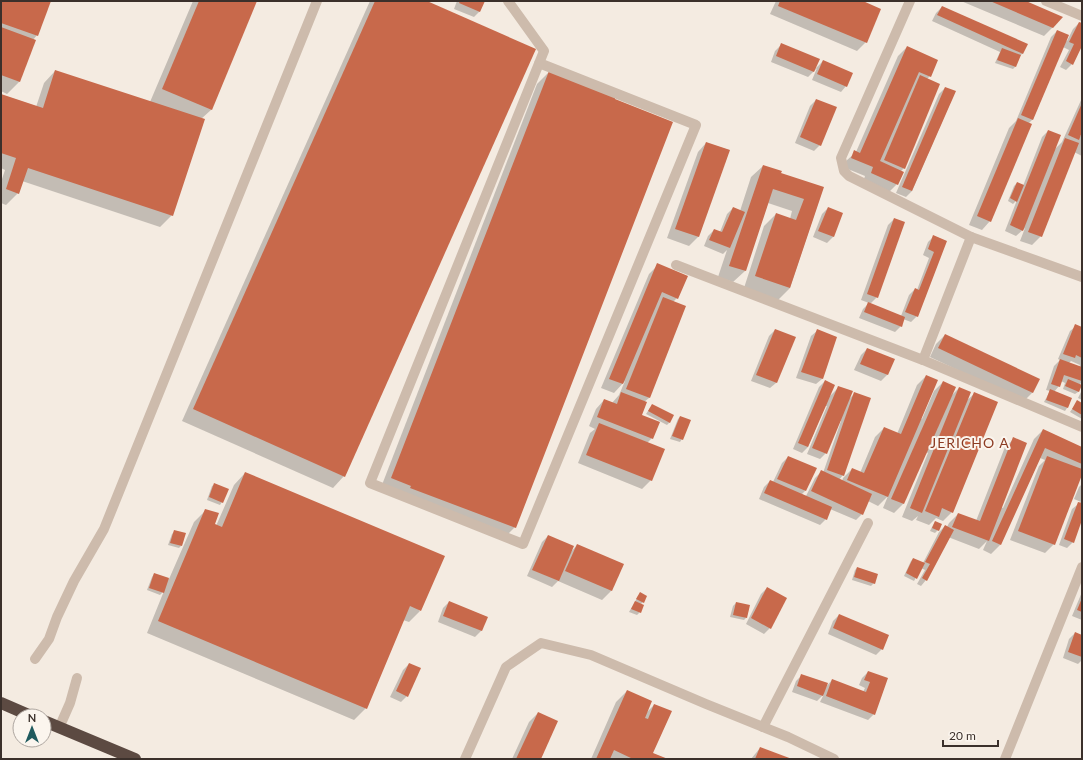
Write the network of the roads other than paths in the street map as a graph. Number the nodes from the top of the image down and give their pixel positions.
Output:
1 (317, 1) edge
2 (508, 1) edge
3 (910, 1) edge
4 (1046, 1) edge
5 (1082, 16) edge
6 (539, 63) junction
7 (971, 237) junction
8 (676, 265) dead end
9 (1082, 277) edge
10 (923, 360) junction
11 (1082, 427) edge
12 (868, 523) dead end
13 (1082, 567) edge
14 (35, 659) dead end
15 (77, 678) dead end
16 (1, 703) edge
17 (13, 708) edge
18 (52, 725) edge
19 (764, 727) junction
20 (59, 728) junction
21 (135, 759) edge
22 (465, 759) edge
23 (834, 759) edge
24 (1004, 759) edge

1 - 14 street
2 - 6 street
3 - 7 street
4 - 5 street
6 - 6 street
7 - 9 street
7 - 10 street
8 - 10 street
10 - 11 street
12 - 19 street
13 - 24 street
15 - 20 street
16 - 17 highway
18 - 20 highway
19 - 22 street
19 - 23 street
20 - 21 highway

